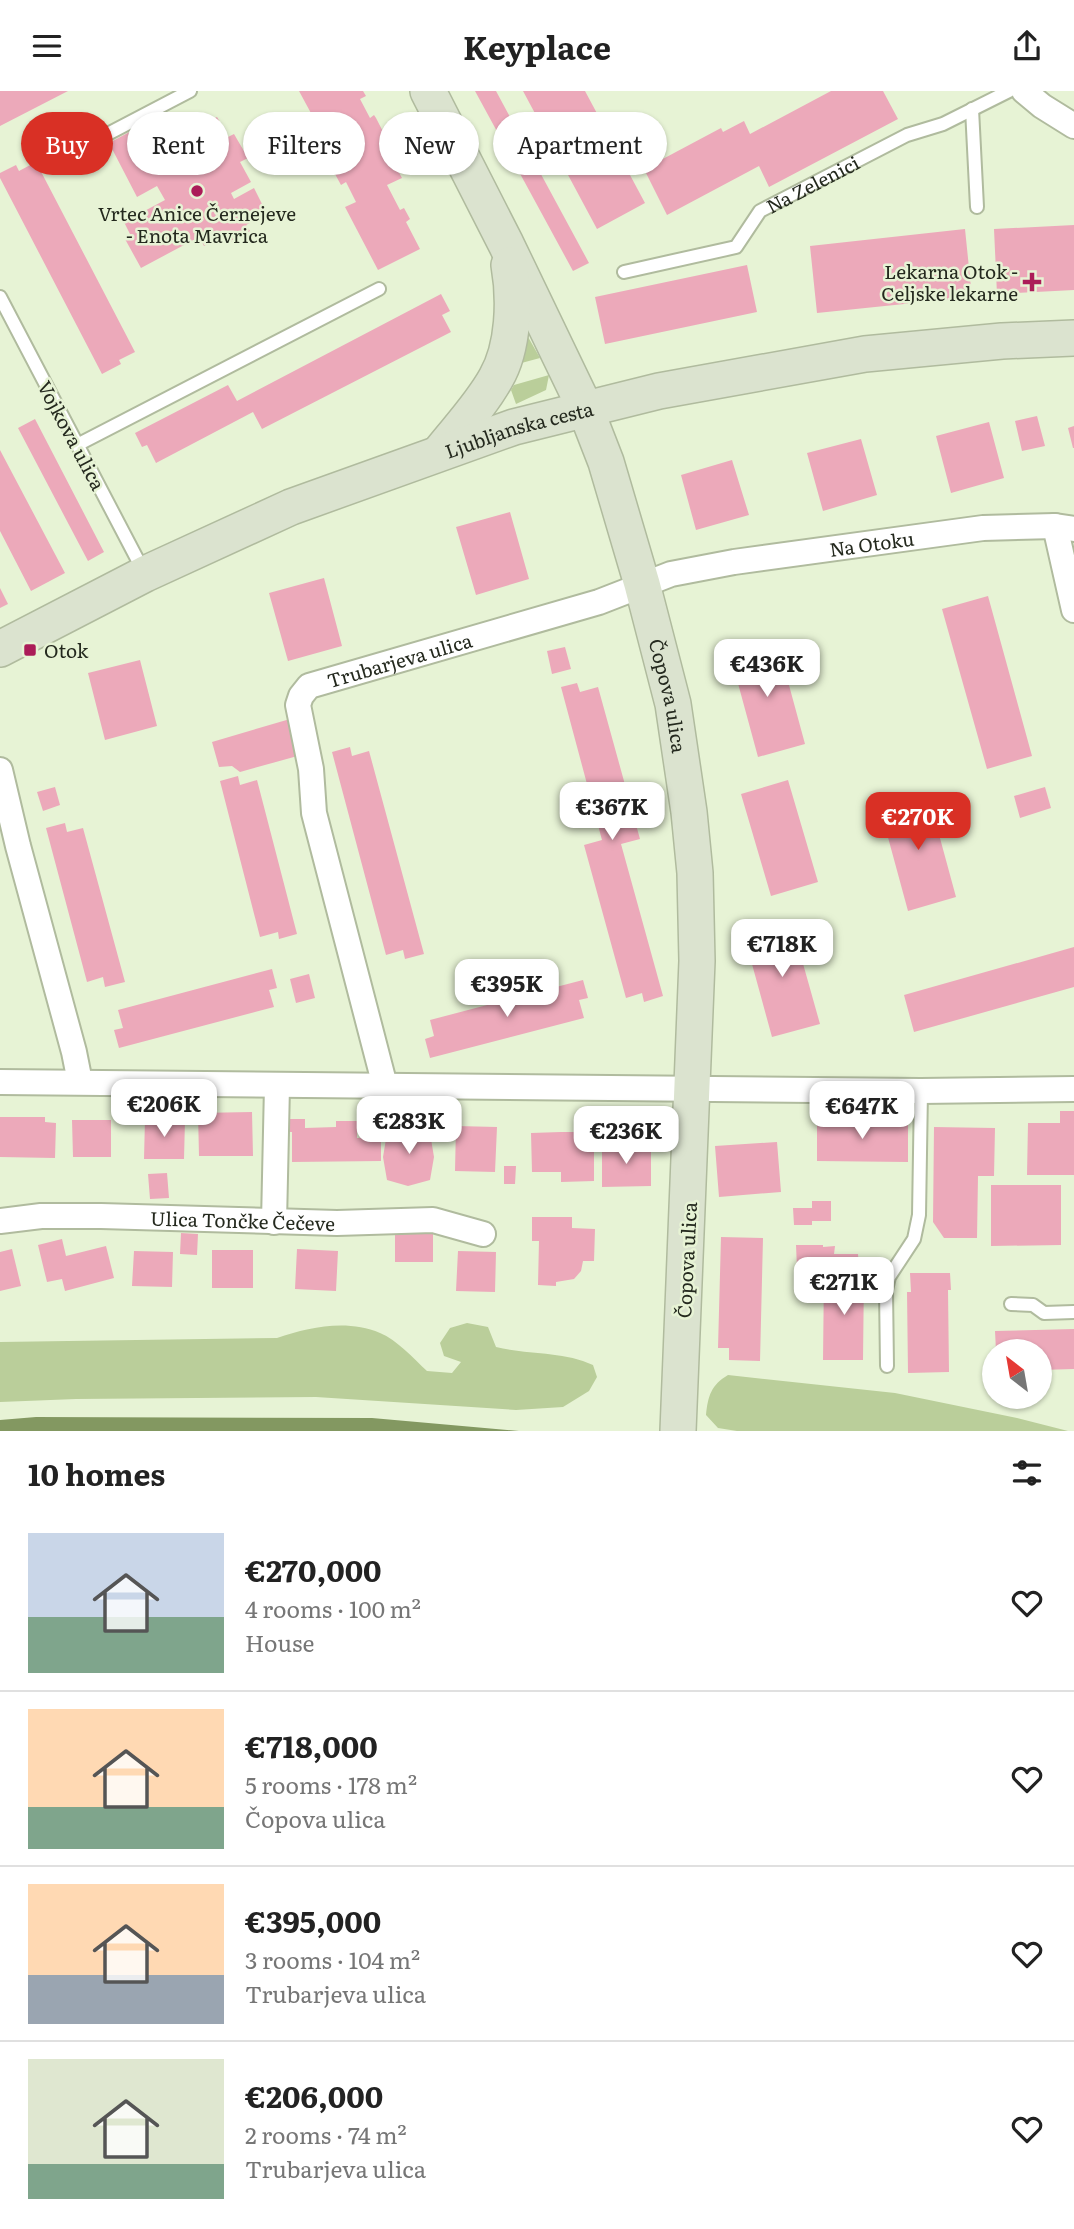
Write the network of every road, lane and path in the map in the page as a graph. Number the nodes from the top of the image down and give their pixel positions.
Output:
1 (190, 91) edge
2 (428, 91) edge
3 (1009, 91) edge
4 (1024, 91) edge
5 (972, 109) junction
6 (1074, 126) edge
7 (113, 131) edge
8 (977, 207) dead end
9 (506, 244) junction
10 (624, 272) dead end
11 (379, 289) dead end
12 (0, 297) edge
13 (1074, 338) edge
14 (585, 408) junction
15 (77, 445) junction
16 (440, 452) junction
17 (1064, 528) edge
18 (145, 574) junction
19 (657, 579) junction
20 (1074, 610) edge
21 (0, 649) edge
22 (0, 770) edge
23 (0, 1081) edge
24 (80, 1082) junction
25 (277, 1086) junction
26 (385, 1086) junction
27 (694, 1089) junction
28 (1074, 1089) edge
29 (921, 1091) junction
30 (0, 1221) edge
31 (274, 1222) junction
32 (483, 1234) dead end
33 (1011, 1304) dead end
34 (1074, 1312) edge
35 (887, 1366) dead end
36 (678, 1431) edge

1 - 7 lane
2 - 9 street, Čopova ulica
3 - 5 lane, Na Zelenici
4 - 6 street
5 - 8 lane
5 - 10 lane, Na Zelenici
9 - 14 street, Čopova ulica
9 - 16 street
11 - 15 lane
12 - 15 lane, Vojkova ulica
13 - 14 street, Ljubljanska cesta
14 - 16 street, Ljubljanska cesta
14 - 19 street, Čopova ulica
15 - 18 lane, Vojkova ulica
16 - 18 street, Ljubljanska cesta
17 - 19 street, Na Otoku
17 - 20 street
18 - 21 street, Ljubljanska cesta
19 - 26 street, Trubarjeva ulica
19 - 27 street, Čopova ulica
22 - 24 street
23 - 24 street
24 - 25 street
25 - 26 street
25 - 31 street
26 - 27 street
27 - 29 street
27 - 36 street, Čopova ulica
28 - 29 street
29 - 35 lane
30 - 31 street, Ulica Tončke Čečeve
31 - 32 street, Ulica Tončke Čečeve
33 - 34 lane

